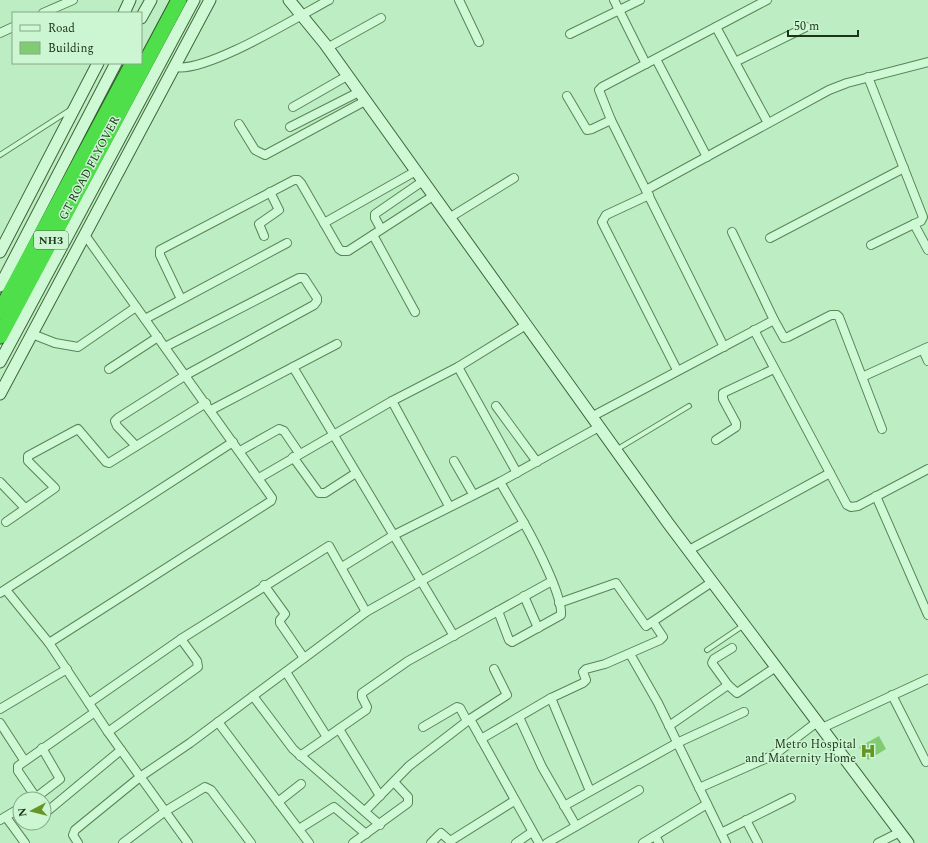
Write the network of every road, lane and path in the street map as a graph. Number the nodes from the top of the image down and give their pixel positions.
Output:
1 (73, 0) edge
2 (130, 0) edge
3 (151, 0) edge
4 (167, 0) edge
5 (179, 0) edge
6 (194, 0) edge
7 (210, 0) edge
8 (289, 0) edge
9 (329, 0) edge
10 (459, 0) edge
11 (614, 0) edge
12 (640, 0) edge
13 (767, 0) edge
14 (619, 10) junction
15 (45, 12) edge
16 (124, 12) edge
17 (301, 15) junction
18 (142, 16) edge
19 (381, 18) dead end
20 (12, 27) edge
21 (716, 27) junction
22 (806, 27) dead end
23 (0, 33) edge
24 (570, 34) dead end
25 (478, 42) dead end
26 (142, 47) edge
27 (327, 48) junction
28 (656, 59) junction
29 (735, 62) junction
30 (928, 62) edge
31 (97, 64) edge
32 (115, 64) edge
33 (133, 64) edge
34 (646, 64) junction
35 (175, 67) junction
36 (347, 76) junction
37 (868, 77) junction
38 (359, 92) junction
39 (567, 96) dead end
40 (365, 101) junction
41 (75, 106) junction
42 (293, 107) dead end
43 (611, 120) junction
44 (768, 123) junction
45 (239, 124) dead end
46 (290, 127) dead end
47 (98, 141) junction
48 (0, 155) edge
49 (707, 157) junction
50 (904, 168) junction
51 (416, 171) junction
52 (514, 178) dead end
53 (423, 181) junction
54 (270, 192) junction
55 (648, 192) junction
56 (433, 196) junction
57 (449, 218) junction
58 (324, 223) junction
59 (914, 224) junction
60 (381, 229) junction
61 (732, 232) dead end
62 (85, 235) junction
63 (372, 235) junction
64 (264, 236) dead end
65 (770, 238) dead end
66 (287, 243) dead end
67 (870, 245) dead end
68 (928, 250) edge
69 (0, 252) edge
70 (0, 286) edge
71 (181, 299) junction
72 (136, 307) junction
73 (0, 312) edge
74 (415, 312) dead end
75 (145, 319) junction
76 (774, 320) junction
77 (526, 325) junction
78 (754, 330) junction
79 (32, 334) junction
80 (0, 336) edge
81 (158, 338) junction
82 (337, 344) dead end
83 (165, 347) junction
84 (724, 347) junction
85 (925, 349) edge
86 (928, 361) edge
87 (0, 362) edge
88 (293, 367) junction
89 (458, 367) junction
90 (109, 369) dead end
91 (774, 369) junction
92 (677, 370) junction
93 (186, 375) junction
94 (862, 377) junction
95 (0, 394) edge
96 (392, 401) junction
97 (208, 406) junction
98 (496, 406) dead end
99 (689, 406) dead end
100 (593, 416) junction
101 (599, 428) junction
102 (882, 429) dead end
103 (332, 435) junction
104 (716, 440) dead end
105 (233, 442) junction
106 (136, 446) junction
107 (616, 450) junction
108 (240, 451) junction
109 (296, 456) junction
110 (454, 461) dead end
111 (537, 462) junction
112 (928, 469) edge
113 (356, 473) junction
114 (517, 473) junction
115 (830, 473) junction
116 (259, 478) junction
117 (0, 482) edge
118 (500, 482) junction
119 (473, 494) junction
120 (876, 496) junction
121 (449, 506) junction
122 (25, 508) junction
123 (6, 522) dead end
124 (524, 523) junction
125 (394, 534) junction
126 (689, 550) junction
127 (342, 567) junction
128 (421, 581) junction
129 (552, 582) junction
130 (712, 582) junction
131 (264, 586) junction
132 (3, 591) edge
133 (524, 596) junction
134 (559, 603) junction
135 (498, 611) junction
136 (366, 612) junction
137 (928, 615) edge
138 (653, 622) junction
139 (744, 624) junction
140 (538, 628) junction
141 (454, 636) junction
142 (181, 639) junction
143 (49, 643) junction
144 (732, 648) dead end
145 (706, 650) dead end
146 (630, 654) junction
147 (304, 658) junction
148 (776, 667) junction
149 (67, 669) junction
150 (494, 669) dead end
151 (286, 672) junction
152 (928, 679) edge
153 (728, 685) junction
154 (892, 695) junction
155 (253, 696) junction
156 (551, 698) junction
157 (89, 703) junction
158 (0, 708) edge
159 (95, 712) junction
160 (744, 712) dead end
161 (519, 716) junction
162 (468, 720) junction
163 (218, 722) junction
164 (0, 723) edge
165 (820, 725) junction
166 (669, 726) junction
167 (423, 727) dead end
168 (339, 729) junction
169 (108, 732) junction
170 (327, 736) junction
171 (481, 740) junction
172 (677, 743) junction
173 (42, 748) junction
174 (120, 750) junction
175 (300, 756) junction
176 (24, 760) junction
177 (926, 762) dead end
178 (140, 777) junction
179 (394, 782) junction
180 (301, 784) dead end
181 (699, 788) junction
182 (639, 790) dead end
183 (31, 791) edge
184 (45, 791) edge
185 (590, 791) junction
186 (380, 796) junction
187 (791, 798) dead end
188 (514, 801) junction
189 (278, 802) junction
190 (707, 804) junction
191 (564, 806) junction
192 (52, 807) edge
193 (366, 811) junction
194 (164, 812) junction
195 (12, 813) edge
196 (3, 818) edge
197 (746, 820) junction
198 (380, 824) junction
199 (576, 826) junction
200 (299, 829) junction
201 (532, 832) junction
202 (900, 832) junction
203 (721, 833) junction
204 (366, 834) junction
205 (657, 839) edge
206 (25, 843) edge
207 (78, 843) edge
208 (123, 843) edge
209 (188, 843) edge
210 (251, 843) edge
211 (309, 843) edge
212 (353, 843) edge
213 (431, 843) edge
214 (516, 843) edge
215 (539, 843) edge
216 (547, 843) edge
217 (643, 843) edge
218 (726, 843) edge
219 (758, 843) edge
220 (878, 843) edge
221 (908, 843) edge

1 - 15 street
2 - 16 street
3 - 18 street
4 - 26 highway
5 - 47 highway, GT ROAD FLYOVER / NH3
6 - 87 street
7 - 35 street
8 - 17 street
9 - 17 street
10 - 25 street
11 - 14 street
12 - 14 street
13 - 21 street
14 - 24 street
14 - 34 street
17 - 27 street
17 - 35 street
19 - 27 street
20 - 23 street
21 - 28 street
21 - 29 street
22 - 29 street
27 - 36 street
28 - 34 street
28 - 49 street
29 - 44 street
30 - 37 street
31 - 41 street
32 - 70 street
33 - 47 highway, GT ROAD FLYOVER / NH3
34 - 43 street
35 - 62 street
36 - 38 street
36 - 42 street
37 - 44 street
37 - 50 street
38 - 40 street
38 - 46 street
39 - 43 street
40 - 45 street
40 - 51 street
41 - 48 lane
41 - 69 street
43 - 55 street
44 - 49 street
47 - 73 highway, GT ROAD FLYOVER / NH3
47 - 80 highway, GT ROAD FLYOVER / NH3
49 - 55 street
50 - 59 street
50 - 65 street
51 - 53 street
51 - 58 street
52 - 57 street
53 - 56 street
53 - 60 street
54 - 58 street
54 - 64 street
54 - 71 street
55 - 84 street
55 - 92 street
56 - 57 street
56 - 60 street
57 - 77 street
58 - 63 street
59 - 67 street
59 - 68 street
60 - 63 street
61 - 76 street
62 - 72 street
62 - 79 street
63 - 74 street
66 - 71 street
71 - 75 street
72 - 75 street
72 - 79 street
75 - 81 street
76 - 78 street
76 - 94 street
77 - 89 street
77 - 100 street
78 - 84 street
78 - 91 street
79 - 95 street
81 - 83 street
81 - 90 street
82 - 88 street
83 - 93 street
83 - 93 street
84 - 92 street
85 - 86 street
85 - 94 street
88 - 97 street
88 - 103 street
89 - 96 street
89 - 114 street
91 - 104 street
91 - 115 street
92 - 100 street
93 - 97 street
93 - 106 street
94 - 102 street
96 - 103 street
96 - 121 street
97 - 105 street
97 - 106 street
98 - 111 street
99 - 107 lane
100 - 101 street
101 - 107 street
101 - 111 street
103 - 109 street
103 - 113 street
105 - 108 street
105 - 132 street
106 - 122 street
107 - 126 street
108 - 109 street
108 - 116 street
109 - 113 street
109 - 116 street
110 - 119 street
111 - 114 street
112 - 120 street
113 - 125 street
114 - 118 street
115 - 120 street
115 - 126 street
116 - 143 street
117 - 122 street
118 - 119 street
118 - 124 street
119 - 121 street
120 - 137 street
121 - 125 street
122 - 123 street
124 - 128 street
124 - 129 street
125 - 127 street
125 - 128 street
126 - 130 street
127 - 131 street
127 - 136 street
128 - 136 street
128 - 141 street
129 - 133 street
129 - 134 street
130 - 138 street
130 - 139 street
131 - 142 street
131 - 147 street
132 - 143 street
133 - 135 street
133 - 140 street
134 - 138 street
134 - 140 street
135 - 140 street
135 - 141 street
136 - 147 street
138 - 146 street
139 - 145 lane
139 - 148 street
141 - 168 street
142 - 157 street
142 - 169 street
143 - 149 street
144 - 153 street
146 - 156 street
146 - 166 street
147 - 151 street
148 - 153 street
148 - 165 street
149 - 157 street
149 - 158 street
150 - 162 street
151 - 155 street
151 - 170 street
152 - 154 street
153 - 166 street
154 - 165 street
154 - 177 street
155 - 163 street
155 - 175 street
156 - 161 street
156 - 185 street
157 - 159 street
159 - 169 street
159 - 173 street
160 - 172 street
161 - 171 street
161 - 191 street
162 - 167 street
162 - 171 street
162 - 179 street
163 - 178 street
163 - 189 street
164 - 176 street
165 - 181 street
165 - 202 street
166 - 172 street
168 - 170 street
168 - 186 street
169 - 174 street
170 - 175 street
171 - 188 street
172 - 181 street
172 - 185 street
173 - 176 street
173 - 184 street
174 - 178 street
174 - 192 street
175 - 193 street
176 - 183 street
178 - 194 street
178 - 207 street
179 - 186 street
179 - 198 street
180 - 189 street
181 - 190 street
182 - 199 street
185 - 191 street
186 - 193 street
187 - 197 street
188 - 201 street
188 - 213 street
189 - 200 street
190 - 203 street
190 - 205 street
191 - 199 street
193 - 198 street
194 - 208 street
194 - 209 street
194 - 210 street
195 - 196 street
196 - 206 street
197 - 203 street
197 - 219 street
198 - 204 street
199 - 216 street
200 - 204 street
200 - 211 street
201 - 214 street
201 - 215 street
202 - 220 street
202 - 221 street
203 - 218 street
204 - 212 street
205 - 217 street

